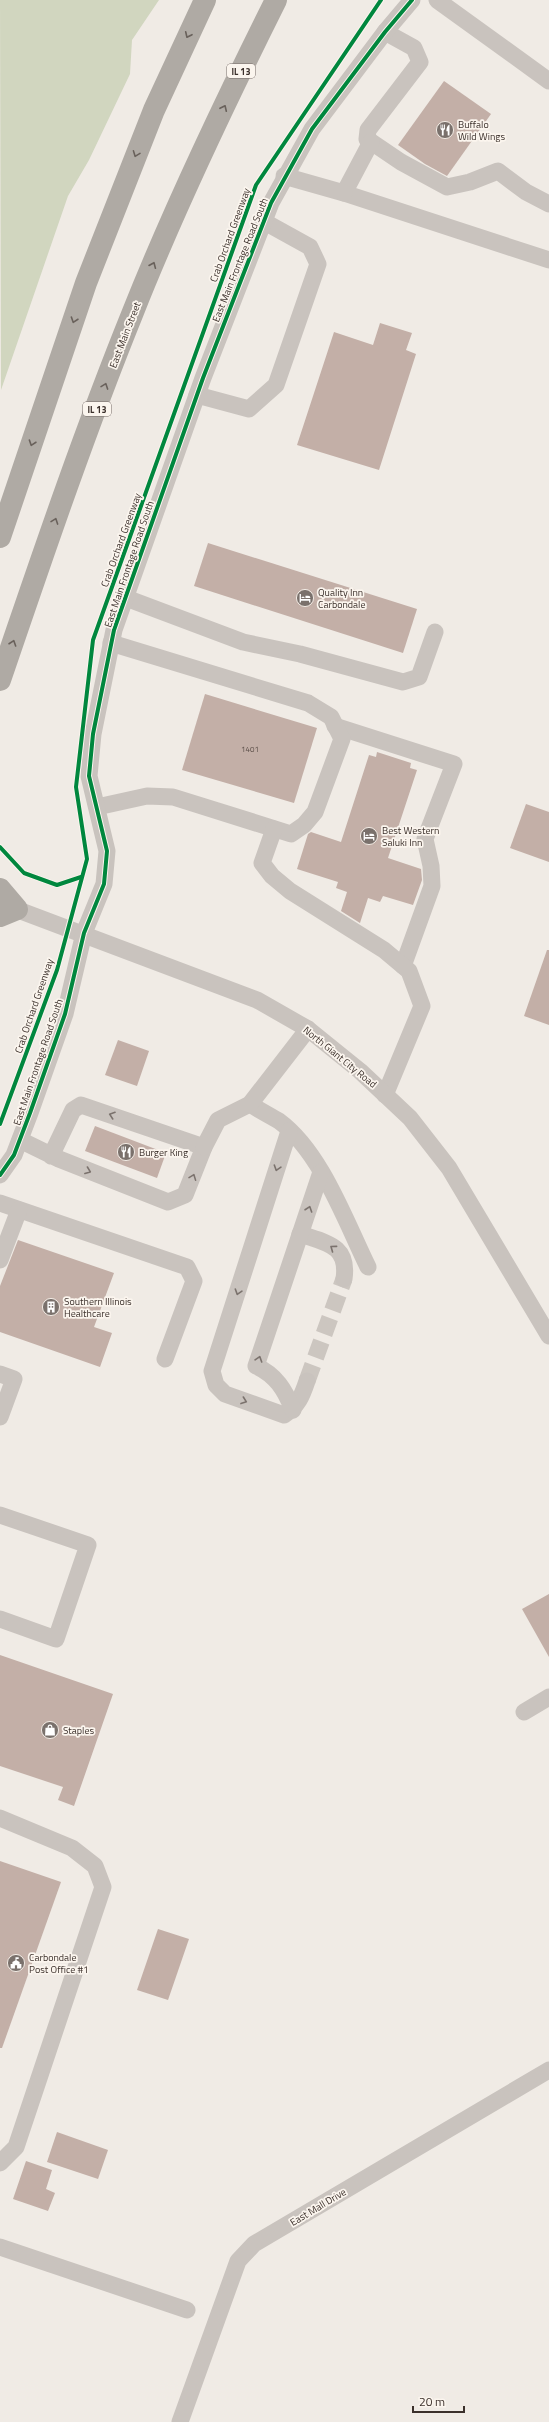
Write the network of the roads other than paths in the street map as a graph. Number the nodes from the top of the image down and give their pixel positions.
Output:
1 (205, 0) edge
2 (276, 0) edge
3 (412, 0) edge
4 (437, 0) edge
5 (385, 32) junction
6 (549, 81) edge
7 (371, 142) junction
8 (284, 176) junction
9 (344, 193) junction
10 (549, 204) edge
11 (263, 221) junction
12 (549, 260) edge
13 (197, 395) junction
14 (0, 537) edge
15 (126, 598) junction
16 (434, 632) dead end
17 (111, 642) junction
18 (0, 680) edge
19 (335, 726) junction
20 (97, 807) junction
21 (274, 829) junction
22 (0, 889) edge
23 (6, 909) edge
24 (84, 933) junction
25 (403, 966) junction
26 (308, 1029) junction
27 (385, 1094) junction
28 (250, 1104) junction
29 (289, 1131) junction
30 (20, 1140) junction
31 (204, 1147) junction
32 (52, 1156) junction
33 (321, 1172) junction
34 (0, 1175) edge
35 (0, 1203) edge
36 (19, 1210) junction
37 (300, 1234) junction
38 (0, 1260) edge
39 (368, 1266) dead end
40 (344, 1278) tunnel mouth
41 (549, 1336) edge
42 (165, 1359) dead end
43 (7, 1377) edge
44 (306, 1381) tunnel mouth
45 (293, 1410) junction
46 (0, 1417) edge
47 (0, 1515) edge
48 (0, 1619) edge
49 (549, 1697) edge
50 (524, 1712) dead end
51 (0, 1818) edge
52 (549, 2070) edge
53 (0, 2163) edge
54 (0, 2247) edge
55 (187, 2310) dead end
56 (180, 2422) edge

1 -> 14 highway
18 -> 2 highway, East Main Street / IL 13
3 - 5 street, East Main Frontage Road South
4 - 6 street
5 - 7 street
5 - 8 street, East Main Frontage Road South
7 - 9 street
7 - 10 street
8 - 9 street
8 - 11 street, East Main Frontage Road South
9 - 12 street
11 - 13 street, East Main Frontage Road South
11 - 13 street
13 - 15 street, East Main Frontage Road South
15 - 16 street
15 - 17 street, East Main Frontage Road South
17 - 19 street
17 - 20 street, East Main Frontage Road South
19 - 21 street
19 - 25 street
20 - 21 street
20 - 24 street, East Main Frontage Road South
21 - 25 street
22 - 23 highway
23 - 24 street, North Giant City Road
24 - 26 street, North Giant City Road
24 - 30 street, East Main Frontage Road South
25 - 27 street
26 - 27 street, North Giant City Road
26 - 28 street
27 - 41 street, North Giant City Road
28 - 29 street
28 - 31 street
29 - 33 street
29 -> 45 street
30 - 32 street
30 - 34 street, East Main Frontage Road South
31 -> 32 street
32 -> 31 street
37 -> 33 street
33 - 39 street
35 - 36 street
36 - 38 street
36 - 42 street
40 -> 37 street
45 -> 37 street
43 - 46 street
44 - 45 street
47 - 48 street
49 - 50 street
51 - 53 street
52 - 56 street, East Mall Drive
54 - 55 street

